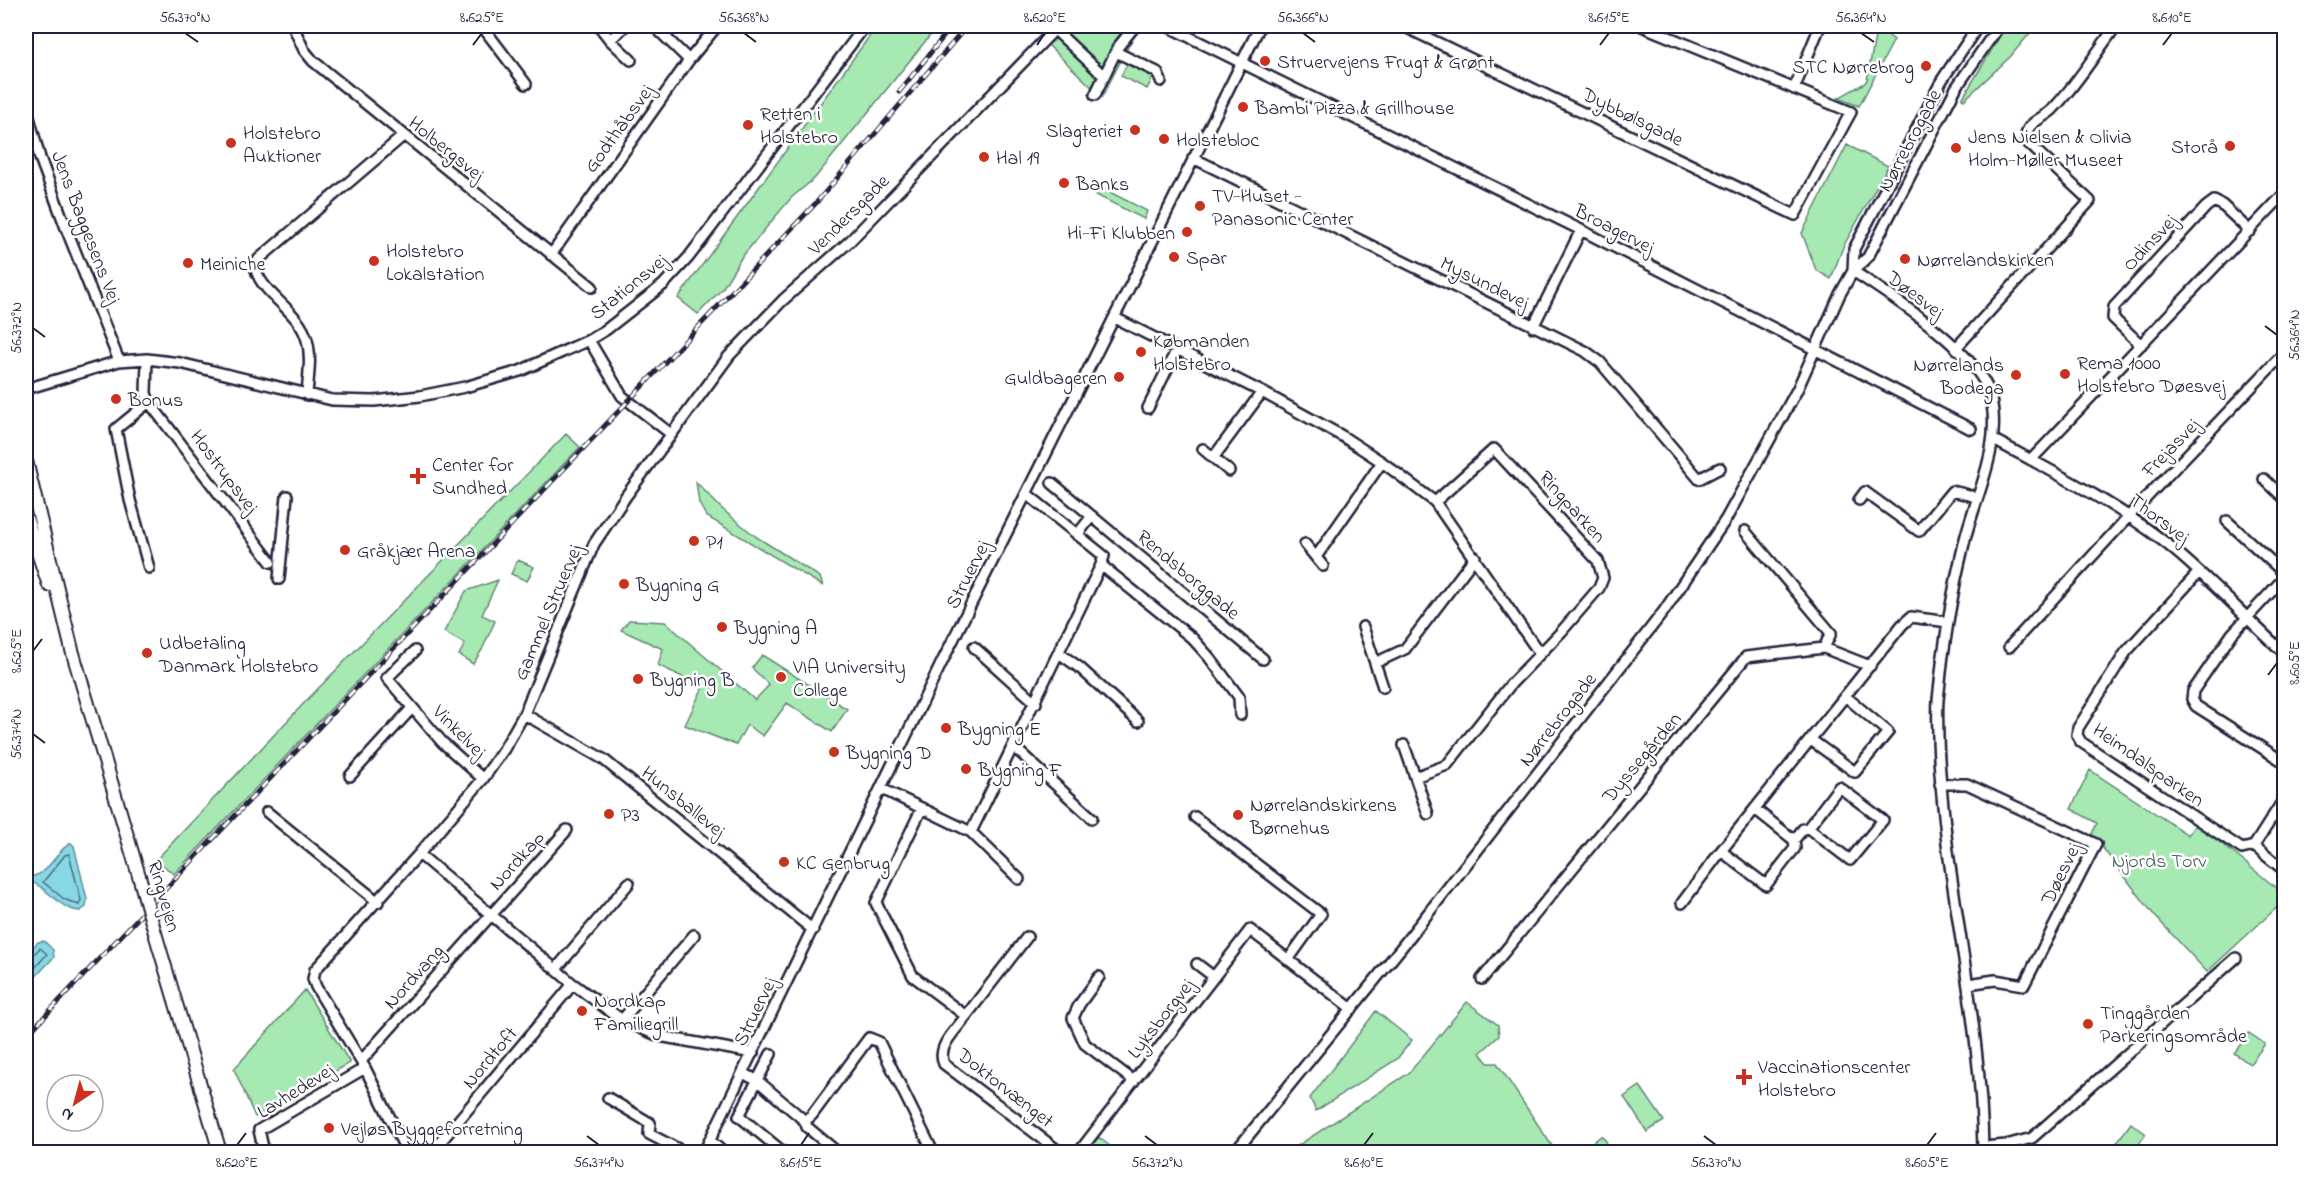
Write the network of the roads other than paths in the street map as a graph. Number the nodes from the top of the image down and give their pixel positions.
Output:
1 (293, 26) edge
2 (482, 26) edge
3 (599, 26) edge
4 (625, 26) edge
5 (654, 26) edge
6 (717, 26) edge
7 (865, 26) edge
8 (1135, 26) edge
9 (1167, 26) edge
10 (1260, 26) edge
11 (1402, 26) edge
12 (1642, 26) edge
13 (1820, 26) edge
14 (1978, 26) edge
15 (1999, 26) edge
16 (2116, 26) edge
17 (1056, 27) edge
18 (610, 40) junction
19 (1116, 52) junction
20 (631, 60) dead end
21 (689, 60) junction
22 (1241, 64) junction
23 (1104, 76) junction
24 (1161, 81) dead end
25 (526, 84) dead end
26 (1794, 89) junction
27 (1095, 95) dead end
28 (26, 106) edge
29 (403, 136) junction
30 (1193, 158) junction
31 (2284, 194) edge
32 (1581, 230) junction
33 (2250, 231) junction
34 (551, 255) junction
35 (1853, 271) junction
36 (592, 287) dead end
37 (1115, 318) junction
38 (1533, 327) junction
39 (589, 340) junction
40 (2141, 345) junction
41 (1956, 348) junction
42 (1177, 349) junction
43 (1815, 350) junction
44 (2284, 353) edge
45 (147, 359) junction
46 (119, 361) junction
47 (26, 388) edge
48 (1262, 392) junction
49 (307, 395) junction
50 (149, 402) junction
51 (1148, 408) dead end
52 (1971, 429) dead end
53 (671, 434) junction
54 (1994, 440) junction
55 (1203, 449) dead end
56 (1213, 458) junction
57 (2031, 460) junction
58 (26, 461) edge
59 (1382, 462) junction
60 (1720, 468) dead end
61 (1228, 471) dead end
62 (2264, 479) dead end
63 (1052, 483) dead end
64 (1027, 494) junction
65 (287, 496) dead end
66 (1977, 497) junction
67 (2284, 498) edge
68 (1859, 500) dead end
69 (1435, 502) junction
70 (1092, 516) junction
71 (2129, 516) junction
72 (26, 518) edge
73 (2227, 521) dead end
74 (1745, 531) dead end
75 (1077, 535) junction
76 (1305, 544) dead end
77 (1316, 557) junction
78 (1475, 557) junction
79 (271, 562) dead end
80 (1101, 564) junction
81 (1323, 566) dead end
82 (149, 568) dead end
83 (2199, 572) junction
84 (2284, 573) edge
85 (2284, 578) edge
86 (279, 579) dead end
87 (2247, 618) junction
88 (1948, 622) junction
89 (1363, 627) dead end
90 (974, 647) dead end
91 (2009, 647) dead end
92 (1824, 648) junction
93 (72, 650) junction
94 (414, 651) dead end
95 (1059, 653) junction
96 (2284, 653) edge
97 (1539, 654) junction
98 (1263, 659) dead end
99 (1375, 663) junction
100 (1870, 666) junction
101 (1383, 687) dead end
102 (1845, 696) junction
103 (1036, 703) junction
104 (412, 708) junction
105 (524, 714) junction
106 (1240, 715) dead end
107 (1138, 721) dead end
108 (1811, 740) junction
109 (1404, 745) dead end
110 (1014, 747) junction
111 (2284, 762) edge
112 (350, 776) dead end
113 (1415, 777) junction
114 (483, 779) junction
115 (1846, 779) junction
116 (1940, 784) junction
117 (882, 789) junction
118 (2284, 799) edge
119 (922, 808) junction
120 (1755, 808) junction
121 (267, 812) dead end
122 (1428, 814) dead end
123 (1195, 817) dead end
124 (1092, 818) dead end
125 (1808, 828) junction
126 (567, 830) dead end
127 (972, 832) junction
128 (1794, 840) junction
129 (2254, 846) junction
130 (1721, 851) junction
131 (420, 854) junction
132 (2284, 870) edge
133 (1018, 879) dead end
134 (629, 883) dead end
135 (378, 902) junction
136 (1682, 903) dead end
137 (492, 915) junction
138 (813, 930) junction
139 (694, 935) dead end
140 (1027, 937) dead end
141 (2236, 958) dead end
142 (1288, 960) junction
143 (1197, 964) dead end
144 (556, 969) junction
145 (315, 970) joint
146 (1099, 977) dead end
147 (1214, 977) junction
148 (1482, 979) dead end
149 (573, 984) junction
150 (1968, 984) junction
151 (1352, 1009) junction
152 (966, 1016) junction
153 (622, 1020) junction
154 (753, 1053) junction
155 (771, 1054) dead end
156 (363, 1065) junction
157 (743, 1073) junction
158 (758, 1081) junction
159 (1134, 1081) junction
160 (608, 1098) dead end
161 (805, 1121) junction
162 (710, 1141) junction
163 (2024, 1142) junction
164 (1983, 1150) edge
165 (219, 1152) edge
166 (264, 1152) edge
167 (407, 1152) edge
168 (432, 1152) edge
169 (684, 1152) edge
170 (704, 1152) edge
171 (723, 1152) edge
172 (783, 1152) edge
173 (837, 1152) edge
174 (933, 1152) edge
175 (1060, 1152) edge
176 (1079, 1152) edge
177 (1235, 1152) edge
178 (2025, 1152) edge

1 - 29 street, Holbergsvej
2 - 25 street
3 - 18 street
4 - 18 street
5 - 21 street
6 - 21 street, Godthåbsvej
7 - 39 street, Stationsvej
8 - 19 street
9 - 22 street, Broagervej
10 - 22 street, Struervej
11 - 26 street, Dybbølsgade
12 - 26 street
13 - 26 street
14 - 35 street, Nørrebrogade
15 - 35 street, Nørrebrogade
16 - 41 street
17 - 23 street
17 - 53 street, Vendersgade
18 - 20 street
19 - 23 street
19 - 24 street
21 - 34 street, Godthåbsvej
22 - 30 street, Struervej
22 - 32 street, Broagervej
23 - 27 street
28 - 46 street, Jens Baggesens Vej
29 - 34 street, Holbergsvej
29 - 49 street
30 - 37 street, Struervej
30 - 38 street, Mysundevej
31 - 33 street
32 - 38 street
32 - 43 street, Broagervej
33 - 40 street
33 - 40 street, Odinsvej
34 - 36 street, Holbergsvej
35 - 41 street, Døesvej
35 - 43 street, Nørrebrogade
37 - 42 street
37 - 64 street, Struervej
38 - 60 street, Mysundevej
39 - 49 street, Stationsvej
39 - 53 street
40 - 57 street
41 - 54 street, Døesvej
42 - 48 street
42 - 51 street
43 - 52 street, Broagervej
43 - 151 street, Nørrebrogade
44 - 71 street, Frejasvej
45 - 46 street, Stationsvej
45 - 49 street, Stationsvej
45 - 50 street
46 - 47 street, Stationsvej
48 - 56 street
48 - 59 street
50 - 79 street, Hostrupsvej
50 - 82 street
53 - 105 street, Gammel Struervej
54 - 57 street, Thorsvej
54 - 66 street, Døesvej
55 - 56 street
56 - 61 street
57 - 71 street, Thorsvej
58 - 93 main road, Ringvejen
59 - 69 street
59 - 77 street
62 - 67 street
63 - 70 street, Rendsborggade
64 - 75 street
64 - 117 street, Struervej
65 - 86 street
66 - 68 street
66 - 88 street, Døesvej
69 - 78 street
69 - 97 street, Ringparken
70 - 75 street
70 - 98 street, Rendsborggade
71 - 83 street, Thorsvej
71 - 91 street, Frejasvej
72 - 93 main road, Ringvejen
73 - 84 street
74 - 92 street
75 - 80 street
76 - 77 street
77 - 81 street
78 - 97 street
78 - 99 street
80 - 95 street
80 - 106 street
83 - 87 street, Thorsvej
83 - 129 street, Heimdalsparken
85 - 87 street
87 - 96 street, Thorsvej
87 - 111 street
88 - 100 street
88 - 116 street, Døesvej
89 - 99 street
90 - 103 street
92 - 100 street, Dyssegården
92 - 148 street, Dyssegården
93 - 165 main road, Ringvejen, bridge
94 - 104 street, Vinkelvej
95 - 103 street
95 - 107 street
97 - 113 street, Ringparken
99 - 101 street
100 - 102 street
102 - 108 street
102 - 115 street
103 - 110 street
104 - 112 street, Vinkelvej
104 - 114 street, Vinkelvej
105 - 114 street, Gammel Struervej
105 - 138 street, Hunsballevej
108 - 115 street
108 - 120 street
109 - 113 street
110 - 124 street
110 - 127 street
113 - 122 street
114 - 131 street, Gammel Struervej
115 - 125 street
115 - 125 street
116 - 150 street, Døesvej
116 - 150 street, Døesvej
117 - 119 street
117 - 138 street, Struervej
118 - 129 street
119 - 127 street
119 - 152 street, Doktorvænget
120 - 128 street
120 - 130 street
121 - 135 street
123 - 142 street
125 - 128 street
126 - 137 street, Nordkap
127 - 133 street
128 - 130 street
129 - 132 street, Heimdalsparken
130 - 136 street
131 - 135 street, Gammel Struervej
131 - 137 street, Nordkap
134 - 144 street
135 - 145 street, Gammel Struervej
137 - 144 street, Nordkap
137 - 156 street, Nordvang
138 - 154 street, Struervej
139 - 153 street
140 - 152 street, Doktorvænget
141 - 163 street
142 - 147 street, Lyksborgvej
142 - 151 street, Lyksborgvej
143 - 147 street, Lyksborgvej
144 - 149 street, Nordkap
145 - 156 street, Lavhedevej
146 - 159 street, Lyksborgvej
147 - 159 street, Lyksborgvej
149 - 153 street, Nordkap
149 - 168 street, Nordtoft
150 - 164 street, Døesvej
151 - 177 street, Nørrebrogade
152 - 175 street, Doktorvænget
153 - 154 street, Nordkap
154 - 157 street, Struervej
155 - 158 street
156 - 166 street, Lavhedevej
156 - 167 street, Lavhedevej
157 - 158 street
157 - 162 street, Struervej
158 - 161 street
158 - 172 street
159 - 176 street, Lyksborgvej
160 - 169 street
161 - 173 street
161 - 174 street
162 - 170 street, Struervej
162 - 171 street
163 - 164 street
163 - 178 street

